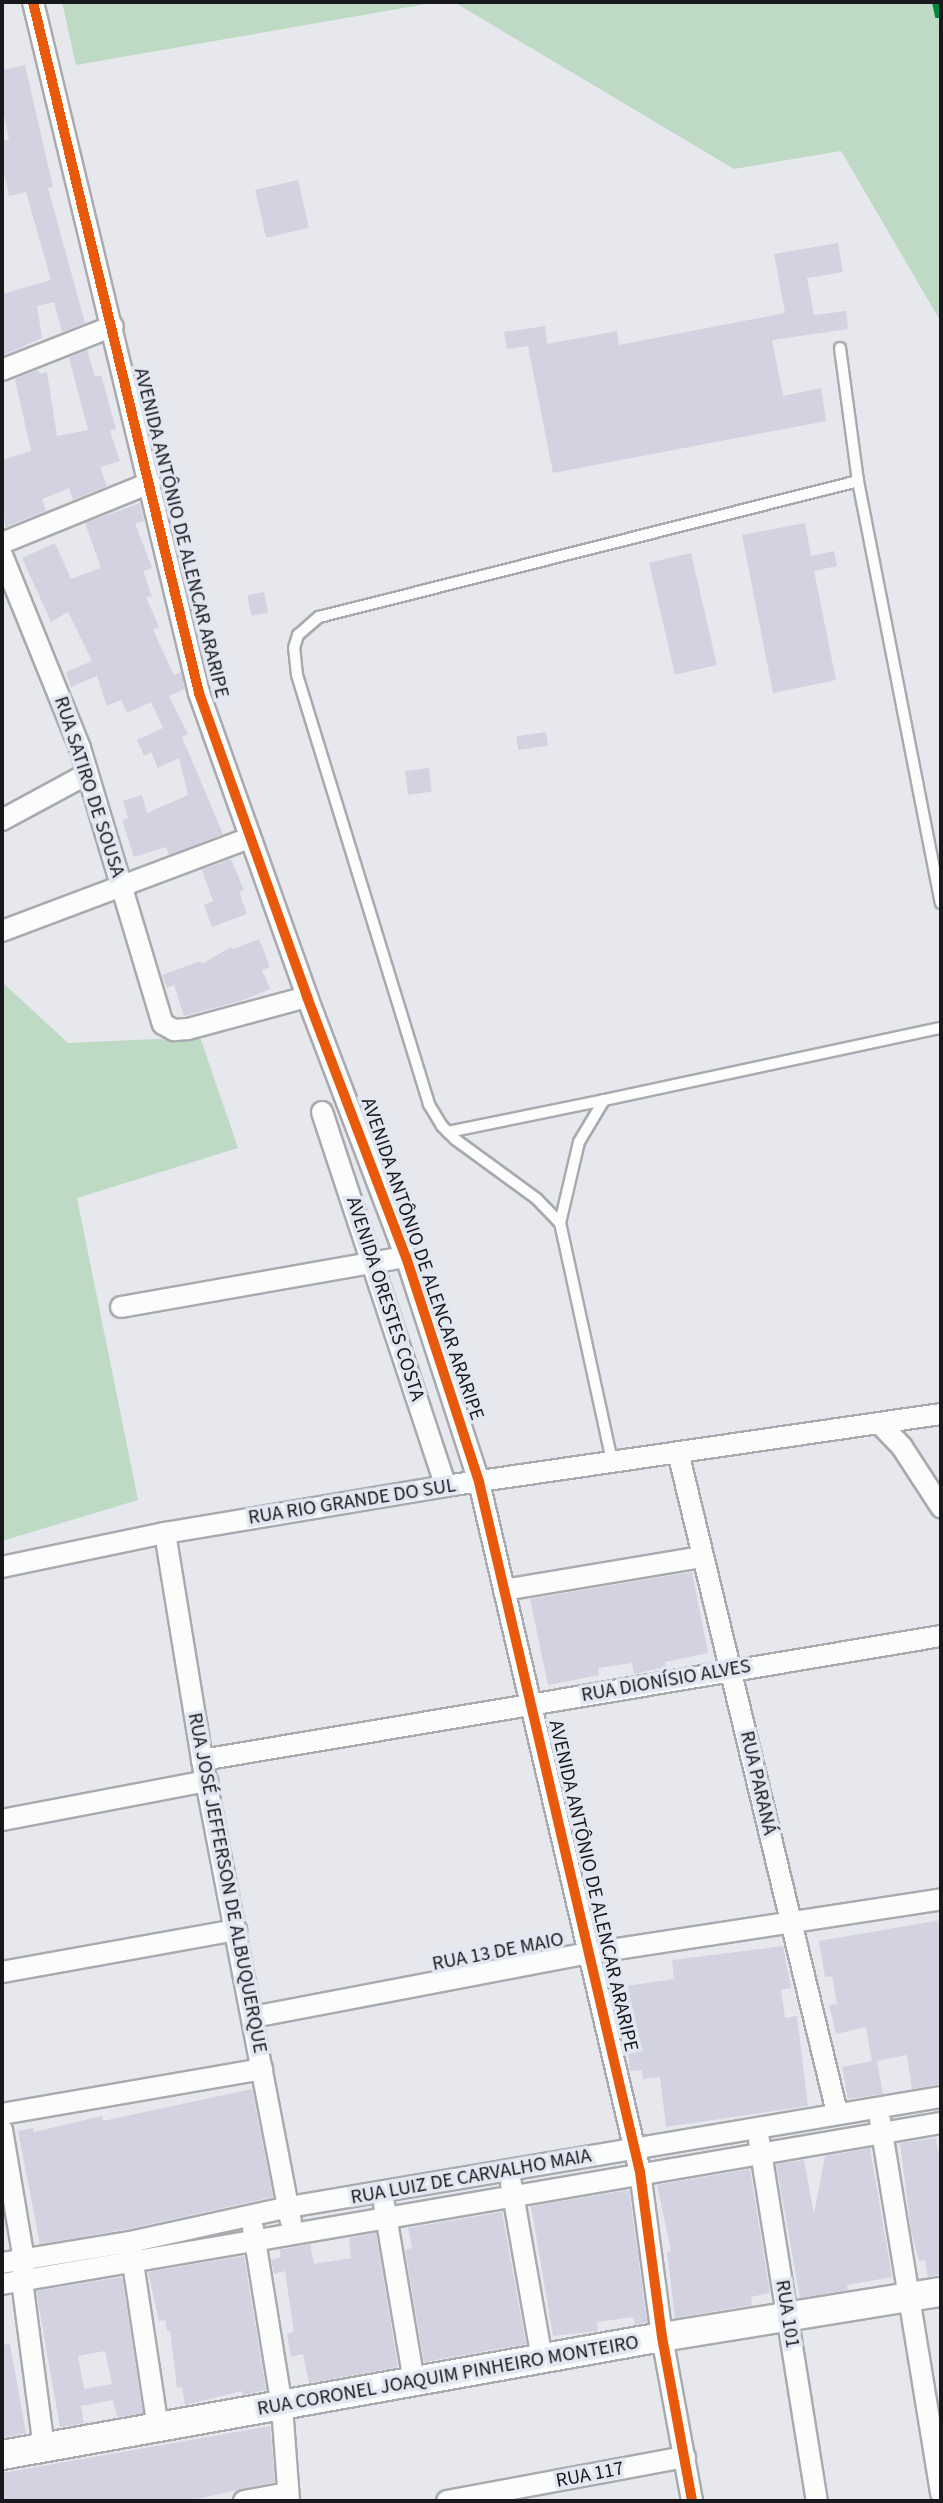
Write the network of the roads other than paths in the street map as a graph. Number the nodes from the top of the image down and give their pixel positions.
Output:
1 (33, 2) edge
2 (113, 326) junction
3 (840, 348) dead end
4 (2, 370) edge
5 (858, 481) junction
6 (150, 483) junction
7 (2, 543) edge
8 (2, 555) edge
9 (87, 774) junction
10 (2, 820) edge
11 (250, 838) junction
12 (121, 886) junction
13 (941, 903) edge
14 (2, 931) edge
15 (307, 997) junction
16 (941, 1028) edge
17 (604, 1100) junction
18 (322, 1112) dead end
19 (448, 1132) junction
20 (560, 1223) junction
21 (406, 1257) junction
22 (375, 1264) junction
23 (121, 1307) dead end
24 (941, 1414) edge
25 (880, 1424) junction
26 (678, 1452) junction
27 (612, 1461) junction
28 (479, 1482) junction
29 (446, 1486) junction
30 (941, 1507) edge
31 (165, 1533) junction
32 (701, 1557) junction
33 (2, 1567) edge
34 (504, 1590) junction
35 (941, 1636) edge
36 (730, 1669) junction
37 (534, 1706) junction
38 (202, 1760) junction
39 (207, 1781) junction
40 (2, 1820) edge
41 (941, 1899) edge
42 (791, 1924) junction
43 (236, 1930) junction
44 (590, 1953) junction
45 (2, 1972) edge
46 (253, 2017) junction
47 (262, 2069) junction
48 (941, 2097) edge
49 (878, 2108) junction
50 (837, 2113) junction
51 (2, 2114) edge
52 (941, 2123) edge
53 (756, 2128) junction
54 (2, 2130) edge
55 (882, 2133) junction
56 (634, 2147) junction
57 (761, 2151) junction
58 (508, 2171) junction
59 (640, 2172) junction
60 (382, 2193) junction
61 (514, 2195) junction
62 (289, 2207) junction
63 (251, 2216) junction
64 (387, 2217) junction
65 (293, 2232) junction
66 (254, 2240) junction
67 (130, 2242) junction
68 (24, 2260) junction
69 (2, 2263) edge
70 (133, 2263) junction
71 (12, 2282) edge
72 (941, 2292) edge
73 (908, 2298) junction
74 (788, 2317) junction
75 (662, 2337) junction
76 (542, 2358) junction
77 (414, 2382) junction
78 (282, 2407) junction
79 (158, 2428) junction
80 (44, 2448) junction
81 (2, 2455) edge
82 (685, 2457) junction
83 (941, 2494) edge
84 (288, 2497) edge
85 (244, 2501) edge
86 (447, 2501) edge
87 (692, 2501) edge
88 (817, 2501) edge

1 - 2 street, AVENIDA ANTÔNIO DE ALENCAR ARARIPE
2 - 4 street
2 - 6 street, AVENIDA ANTÔNIO DE ALENCAR ARARIPE
3 - 5 lane
5 - 13 lane
5 - 19 lane
6 - 7 street
6 - 11 street, AVENIDA ANTÔNIO DE ALENCAR ARARIPE
8 - 9 street, RUA SATIRO DE SOUSA
9 - 10 street
9 - 12 street, RUA SATIRO DE SOUSA
11 - 12 street
11 - 15 street, AVENIDA ANTÔNIO DE ALENCAR ARARIPE
12 - 14 street
12 - 15 street, RUA SATIRO DE SOUSA
15 - 21 street, AVENIDA ANTÔNIO DE ALENCAR ARARIPE
16 - 17 lane
17 - 19 lane
17 - 20 lane
18 - 22 street, AVENIDA ORESTES COSTA
19 - 20 lane
20 - 27 lane
21 - 22 street
21 - 28 street, AVENIDA ANTÔNIO DE ALENCAR ARARIPE
22 - 23 street
22 - 29 street, AVENIDA ORESTES COSTA
24 - 25 street, RUA RIO GRANDE DO SUL
25 - 26 street, RUA RIO GRANDE DO SUL
25 - 30 street
26 - 27 street, RUA RIO GRANDE DO SUL
26 - 32 street, RUA PARANÁ
27 - 28 street, RUA RIO GRANDE DO SUL
28 - 29 street, RUA RIO GRANDE DO SUL
28 - 34 street, AVENIDA ANTÔNIO DE ALENCAR ARARIPE
29 - 31 street, RUA RIO GRANDE DO SUL
31 - 33 street, RUA RIO GRANDE DO SUL
31 - 38 street, RUA JOSÉ JEFFERSON DE ALBUQUERQUE
32 - 34 street
32 - 36 street, RUA PARANÁ
34 - 37 street, AVENIDA ANTÔNIO DE ALENCAR ARARIPE
35 - 36 street, RUA DIONÍSIO ALVES
36 - 37 street, RUA DIONÍSIO ALVES
36 - 42 street, RUA PARANÁ
37 - 38 street, RUA DIONÍSIO ALVES
37 - 44 street, AVENIDA ANTÔNIO DE ALENCAR ARARIPE
38 - 39 street, RUA JOSÉ JEFFERSON DE ALBUQUERQUE
39 - 40 street
39 - 43 street, RUA JOSÉ JEFFERSON DE ALBUQUERQUE
41 - 42 street, RUA 13 DE MAIO
42 - 44 street, RUA 13 DE MAIO
42 - 50 street, RUA PARANÁ
43 - 45 street
43 - 46 street, RUA JOSÉ JEFFERSON DE ALBUQUERQUE
44 - 46 street, RUA 13 DE MAIO
44 - 56 street, AVENIDA ANTÔNIO DE ALENCAR ARARIPE
46 - 47 street, RUA JOSÉ JEFFERSON DE ALBUQUERQUE
47 - 51 street
47 - 62 street, RUA JOSÉ JEFFERSON DE ALBUQUERQUE
48 - 49 street, RUA LUIZ DE CARVALHO MAIA
49 - 50 street, RUA LUIZ DE CARVALHO MAIA
49 - 55 street
50 - 53 street, RUA LUIZ DE CARVALHO MAIA
52 - 55 street, RUA LUIZ DE CARVALHO MAIA
53 - 56 street, RUA LUIZ DE CARVALHO MAIA
53 - 57 street, RUA 101
54 - 68 street
55 - 57 street, RUA LUIZ DE CARVALHO MAIA
55 - 73 street
56 - 58 street, RUA LUIZ DE CARVALHO MAIA
56 - 59 street, AVENIDA ANTÔNIO DE ALENCAR ARARIPE
57 - 59 street, RUA LUIZ DE CARVALHO MAIA
57 - 74 street, RUA 101
58 - 60 street, RUA LUIZ DE CARVALHO MAIA
58 - 61 street
59 - 61 street, RUA LUIZ DE CARVALHO MAIA
59 - 75 street, AVENIDA ANTÔNIO DE ALENCAR ARARIPE
60 - 62 street, RUA LUIZ DE CARVALHO MAIA
60 - 64 street
61 - 64 street, RUA LUIZ DE CARVALHO MAIA
61 - 76 street
62 - 63 street, RUA LUIZ DE CARVALHO MAIA
62 - 65 street, RUA JOSÉ JEFFERSON DE ALBUQUERQUE
63 - 66 street
63 - 67 street, RUA LUIZ DE CARVALHO MAIA
64 - 65 street, RUA LUIZ DE CARVALHO MAIA
64 - 77 street
65 - 66 street, RUA LUIZ DE CARVALHO MAIA
66 - 70 street, RUA LUIZ DE CARVALHO MAIA
66 - 78 street
67 - 68 street, RUA LUIZ DE CARVALHO MAIA
67 - 70 street
68 - 69 street, RUA LUIZ DE CARVALHO MAIA
68 - 71 street
70 - 71 street, RUA LUIZ DE CARVALHO MAIA
70 - 79 street
71 - 80 street
72 - 73 street, RUA CORONEL JOAQUIM PINHEIRO MONTEIRO
73 - 74 street, RUA CORONEL JOAQUIM PINHEIRO MONTEIRO
73 - 83 street
74 - 75 street, RUA CORONEL JOAQUIM PINHEIRO MONTEIRO
74 - 88 street, RUA 101
75 - 76 street, RUA CORONEL JOAQUIM PINHEIRO MONTEIRO
75 - 82 street, AVENIDA ANTÔNIO DE ALENCAR ARARIPE
76 - 77 street, RUA CORONEL JOAQUIM PINHEIRO MONTEIRO
77 - 78 street, RUA CORONEL JOAQUIM PINHEIRO MONTEIRO
78 - 79 street, RUA CORONEL JOAQUIM PINHEIRO MONTEIRO
78 - 84 street
79 - 80 street, RUA CORONEL JOAQUIM PINHEIRO MONTEIRO
80 - 81 street, RUA CORONEL JOAQUIM PINHEIRO MONTEIRO
82 - 86 street, RUA 117
82 - 87 street, AVENIDA ANTÔNIO DE ALENCAR ARARIPE
84 - 85 street

